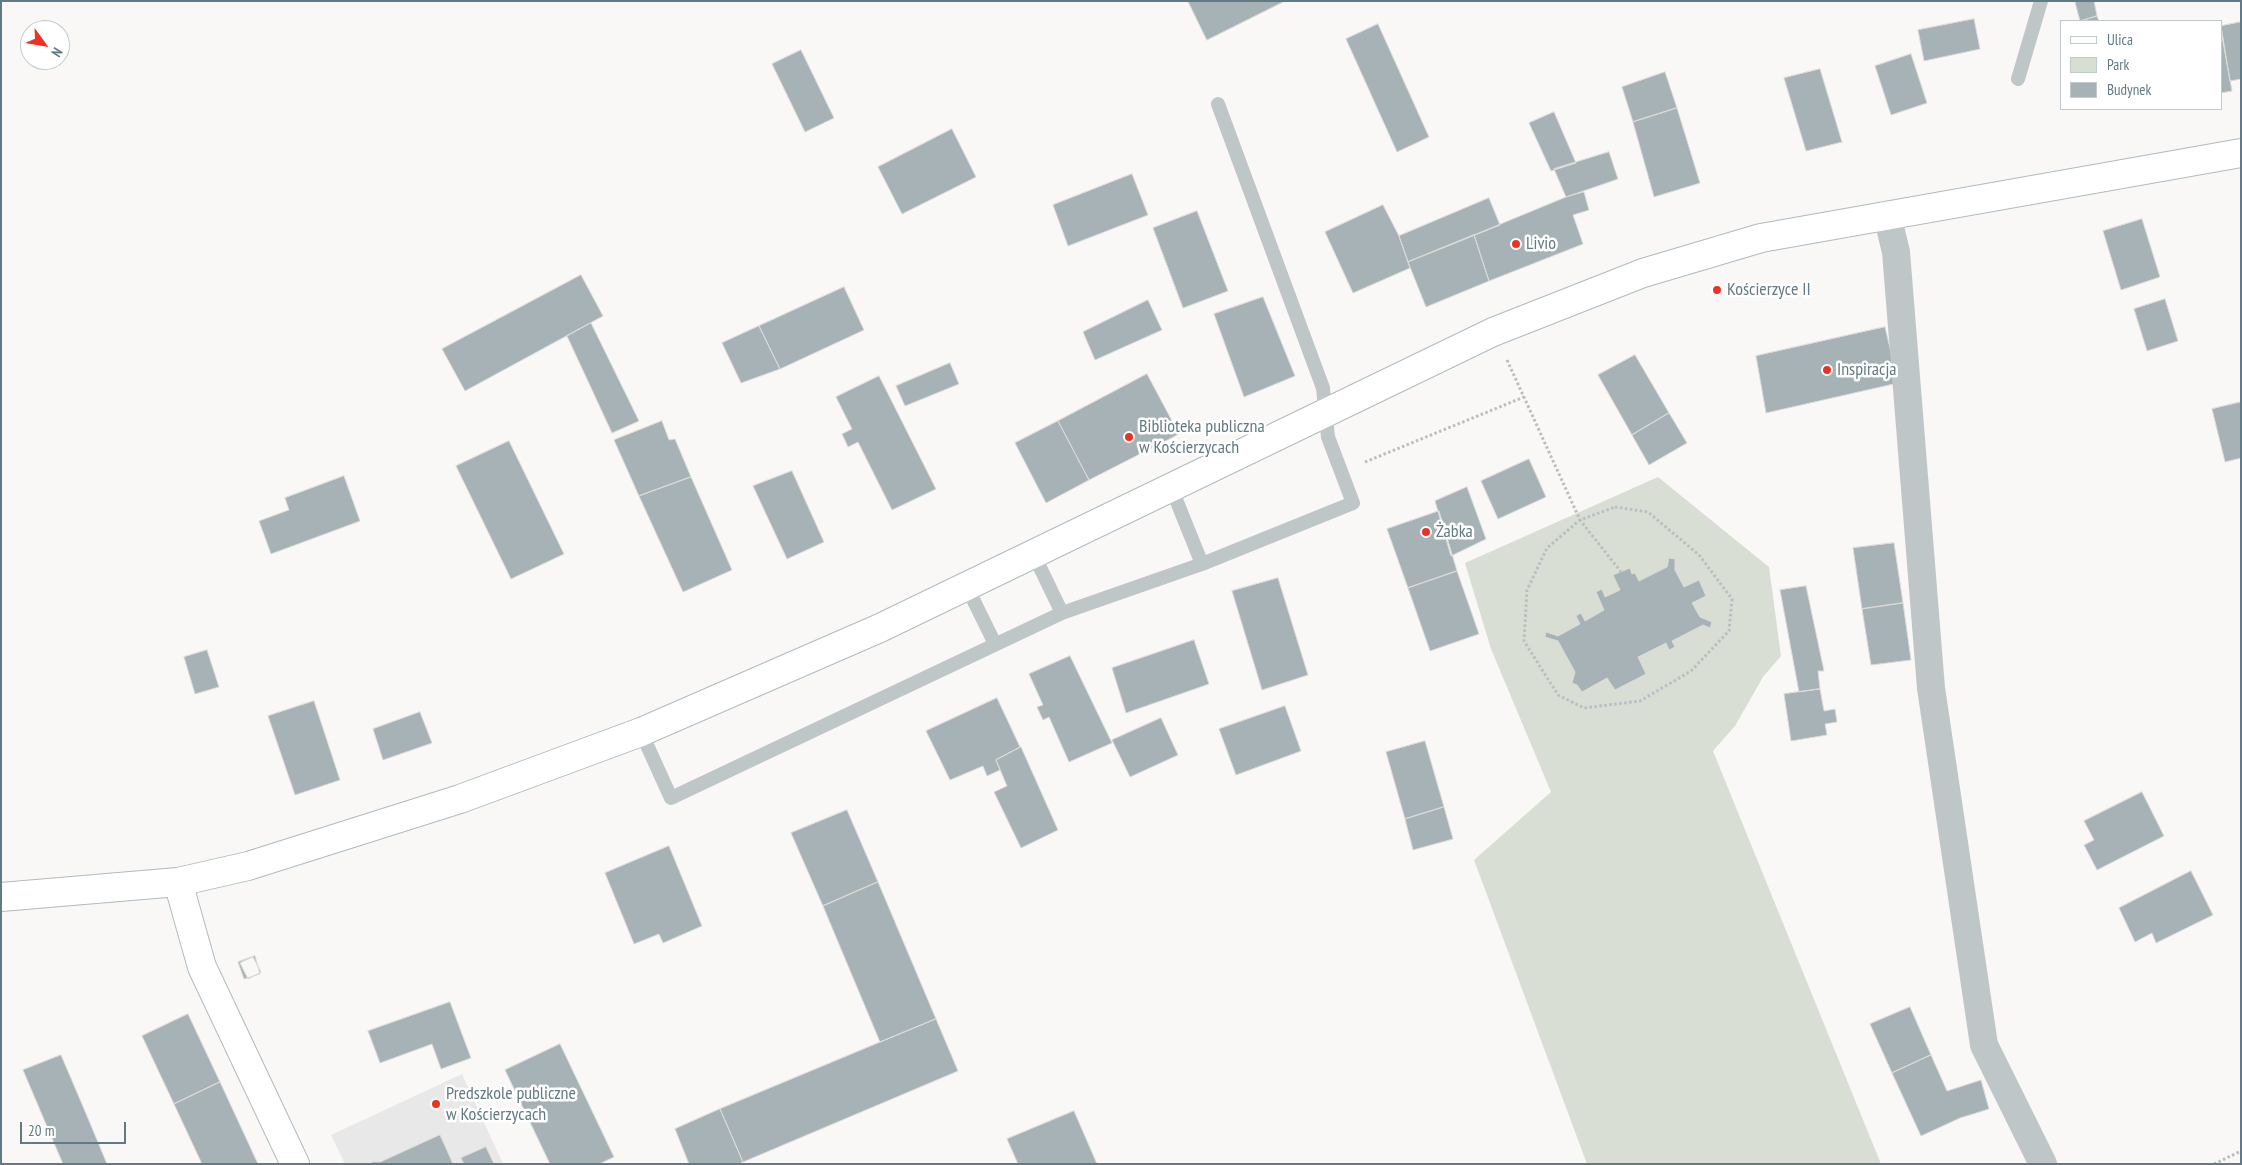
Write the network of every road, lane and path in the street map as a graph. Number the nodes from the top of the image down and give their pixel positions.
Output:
1 (2041, 1) edge
2 (2018, 79) dead end
3 (1218, 104) dead end
4 (2241, 153) edge
5 (1887, 215) junction
6 (1504, 353) dead end
7 (1524, 397) junction
8 (1326, 412) junction
9 (1342, 472) junction
10 (1171, 487) junction
11 (1580, 520) junction
12 (1034, 555) junction
13 (1202, 564) junction
14 (1621, 572) dead end
15 (967, 587) junction
16 (1062, 614) junction
17 (994, 644) junction
18 (641, 732) junction
19 (178, 882) junction
20 (1, 897) edge
21 (2241, 1151) edge
22 (295, 1164) edge
23 (2043, 1164) edge
24 (2214, 1164) edge

1 - 2 lane
3 - 8 lane
4 - 5 main road
5 - 8 main road
5 - 23 street
6 - 7 path
7 - 9 path
7 - 11 path
8 - 9 lane
8 - 10 main road
9 - 13 lane
10 - 12 main road
10 - 13 lane
11 - 11 path
11 - 14 path
12 - 15 main road
12 - 16 lane
13 - 16 lane
15 - 17 lane
15 - 18 main road
16 - 17 lane
17 - 18 lane
18 - 19 main road
19 - 20 main road
19 - 22 main road
21 - 24 path

